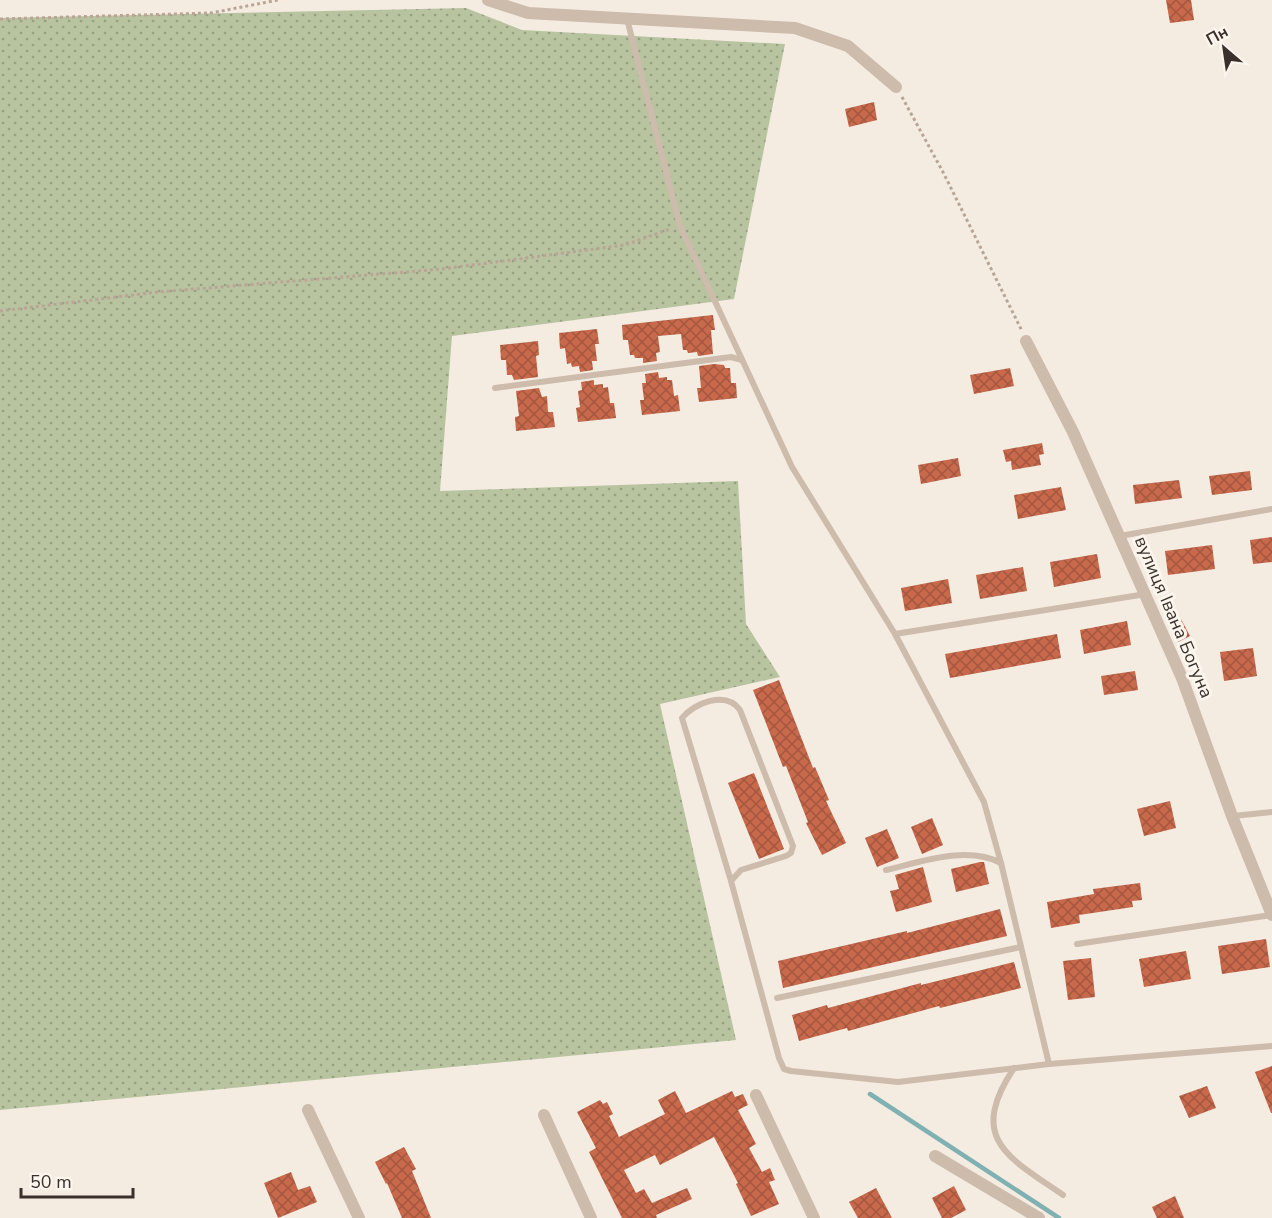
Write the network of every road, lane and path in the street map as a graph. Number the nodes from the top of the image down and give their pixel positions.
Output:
1 (278, 0) edge
2 (488, 0) edge
3 (0, 18) edge
4 (627, 19) junction
5 (896, 87) joint
6 (680, 226) junction
7 (0, 311) edge
8 (1026, 341) joint
9 (742, 360) junction
10 (495, 388) dead end
11 (1272, 510) edge
12 (1120, 536) junction
13 (1146, 594) junction
14 (895, 634) junction
15 (1272, 812) edge
16 (1232, 816) junction
17 (1001, 863) junction
18 (886, 870) dead end
19 (731, 881) junction
20 (1272, 915) edge
21 (1077, 944) dead end
22 (1021, 946) junction
23 (777, 998) dead end
24 (1272, 1046) edge
25 (1049, 1064) junction
26 (1014, 1068) junction
27 (756, 1095) dead end
28 (308, 1110) dead end
29 (544, 1115) dead end
30 (935, 1156) dead end
31 (1064, 1196) dead end
32 (359, 1218) edge
33 (591, 1218) edge
34 (814, 1218) edge
35 (1039, 1218) edge

1 - 3 path
2 - 4 street
4 - 5 street
4 - 6 lane
5 - 8 path
6 - 7 path
6 - 9 lane
8 - 12 street, вулиця Івана Богуна
9 - 10 lane
9 - 14 lane
11 - 12 lane
12 - 13 street, вулиця Івана Богуна
13 - 14 lane
13 - 16 street, вулиця Івана Богуна
14 - 17 lane
15 - 16 lane
16 - 20 street, вулиця Івана Богуна
17 - 18 lane
17 - 22 lane
19 - 19 lane
19 - 26 lane
20 - 21 lane
22 - 23 lane
22 - 25 lane
24 - 25 lane
25 - 26 lane
26 - 31 lane
27 - 34 street
28 - 32 street
29 - 33 street
30 - 35 street

